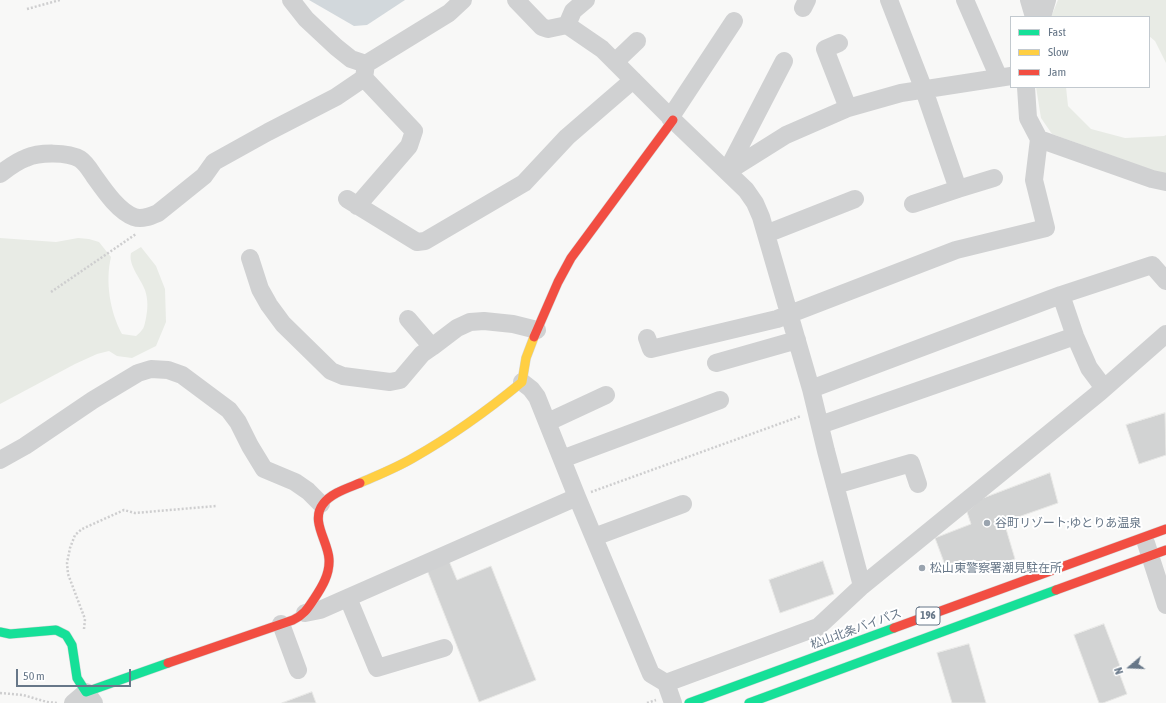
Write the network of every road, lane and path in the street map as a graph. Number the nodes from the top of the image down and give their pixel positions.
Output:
1 (60, 0) edge
2 (291, 0) edge
3 (463, 0) edge
4 (516, 0) edge
5 (889, 0) edge
6 (965, 0) edge
7 (1028, 0) edge
8 (1047, 0) edge
9 (581, 2) edge
10 (27, 9) dead end
11 (1034, 16) edge
12 (1042, 16) edge
13 (734, 21) dead end
14 (567, 25) junction
15 (637, 41) dead end
16 (839, 43) dead end
17 (784, 60) dead end
18 (615, 62) junction
19 (365, 71) junction
20 (1005, 77) edge
21 (634, 80) junction
22 (1026, 88) edge
23 (924, 90) junction
24 (848, 108) junction
25 (671, 119) junction
26 (1039, 140) junction
27 (727, 172) junction
28 (0, 174) edge
29 (994, 178) dead end
30 (1166, 182) edge
31 (958, 189) junction
32 (855, 199) dead end
33 (913, 204) dead end
34 (138, 232) dead end
35 (766, 234) junction
36 (250, 258) dead end
37 (1166, 281) edge
38 (52, 292) dead end
39 (1062, 295) junction
40 (789, 314) junction
41 (408, 319) dead end
42 (537, 330) junction
43 (1166, 334) edge
44 (1075, 336) junction
45 (647, 338) dead end
46 (797, 340) junction
47 (432, 347) junction
48 (716, 363) dead end
49 (522, 382) junction
50 (1104, 388) junction
51 (811, 389) junction
52 (606, 395) dead end
53 (720, 400) dead end
54 (818, 418) junction
55 (548, 422) junction
56 (562, 459) junction
57 (0, 460) edge
58 (918, 484) dead end
59 (835, 485) junction
60 (577, 497) junction
61 (321, 504) junction
62 (683, 504) dead end
63 (216, 506) dead end
64 (1166, 529) edge
65 (594, 537) junction
66 (1144, 537) junction
67 (1158, 553) edge
68 (862, 586) junction
69 (348, 598) junction
70 (1166, 605) edge
71 (305, 613) junction
72 (281, 624) junction
73 (818, 627) junction
74 (0, 632) edge
75 (68, 639) junction
76 (444, 648) dead end
77 (828, 652) junction
78 (298, 670) dead end
79 (666, 683) junction
80 (0, 692) edge
81 (84, 699) edge
82 (57, 703) edge
83 (673, 703) edge
84 (689, 703) edge
85 (749, 703) edge

1 - 10 path
2 - 19 street
3 - 19 street
4 - 14 street
5 - 23 street
6 - 20 street
7 - 11 street
8 - 12 street
9 - 14 street
13 - 25 street
14 - 18 street
15 - 18 street
16 - 24 street
17 - 27 street
18 - 21 street
19 - 21 street
19 - 28 street
20 - 23 street
21 - 25 street
22 - 26 street
23 - 24 street
23 - 31 street
24 - 27 street
25 - 27 street
25 - 42 main road
26 - 30 street
26 - 40 street
27 - 35 street
29 - 31 street
31 - 33 street
32 - 35 street
34 - 38 path
35 - 40 street
36 - 47 street
37 - 39 street
39 - 44 street
39 - 51 street
40 - 45 street
40 - 46 street
41 - 47 street
42 - 47 street
42 - 49 main road
43 - 50 street
44 - 50 street
44 - 54 street
46 - 48 street
46 - 51 street
49 - 55 street
49 - 61 main road
50 - 68 street
51 - 54 street
52 - 55 street
53 - 56 street
54 - 59 street
54 - 60 path
55 - 56 street
56 - 60 street
57 - 61 street
58 - 59 street
59 - 68 street
60 - 65 street
60 - 69 street
61 - 71 main road
62 - 65 street
63 - 75 path
64 - 66 main road, 松山北条バイパス / 196
65 - 79 street
66 - 67 street
66 - 77 main road, 松山北条バイパス / 196
67 - 70 street
67 - 85 main road, 196
68 - 73 street
69 - 71 street
69 - 76 street
71 - 72 main road
72 - 78 street
72 - 81 main road
73 - 77 street
73 - 79 street
74 - 75 main road
75 - 81 main road
77 - 84 main road, 松山北条バイパス / 196
79 - 83 street
80 - 82 path

